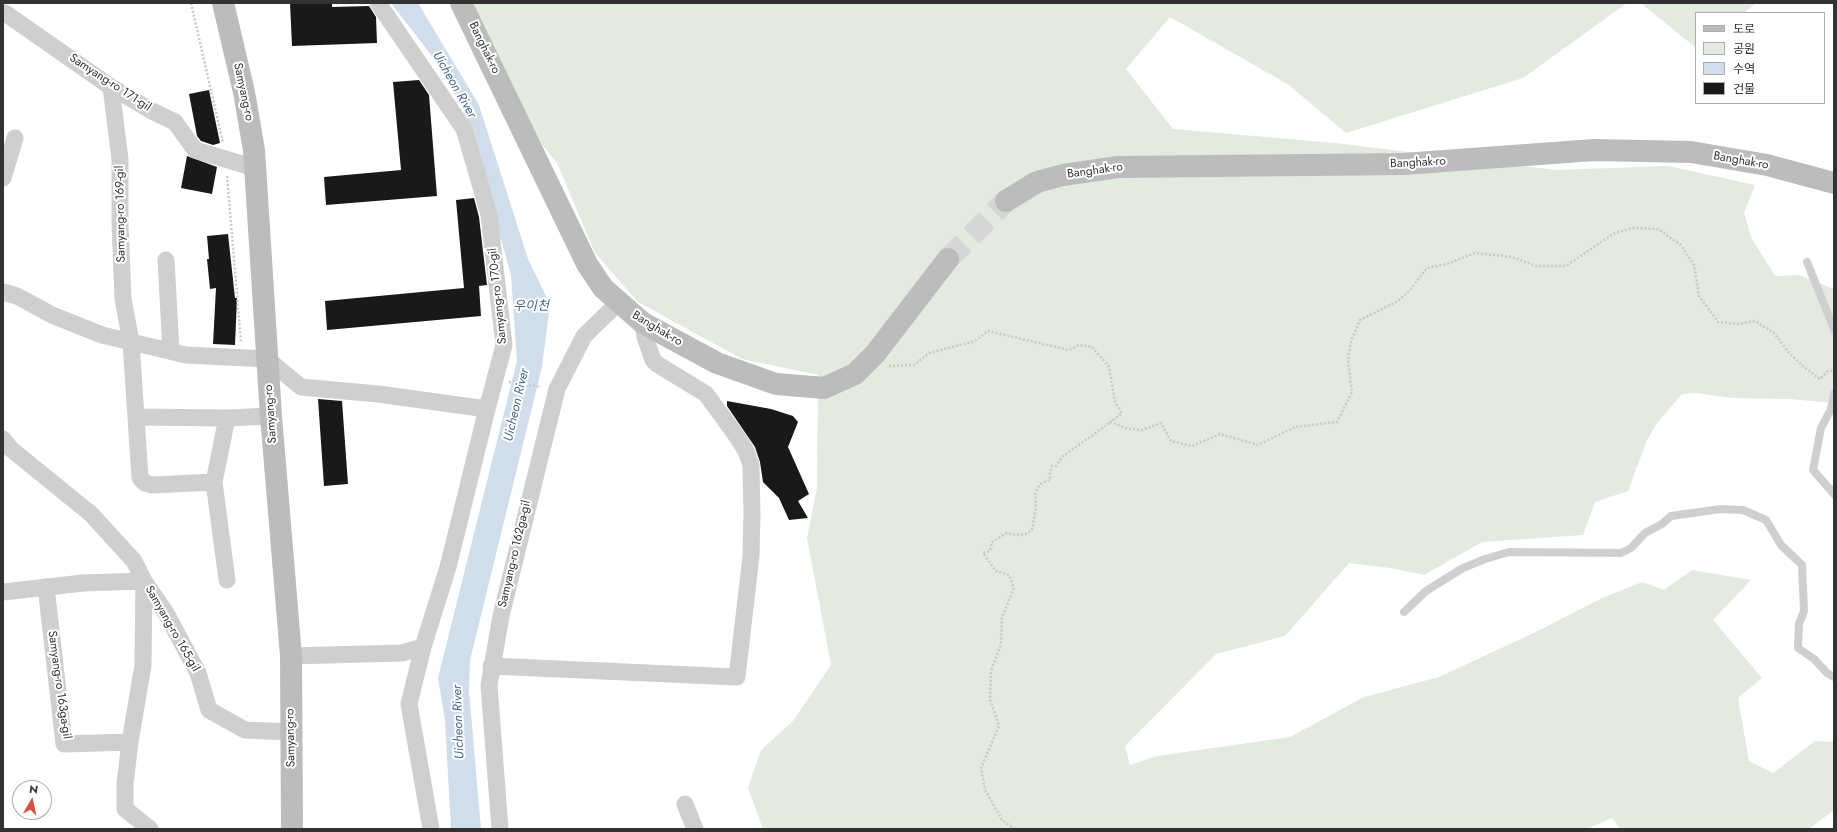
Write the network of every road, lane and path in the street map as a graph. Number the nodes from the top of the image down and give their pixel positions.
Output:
1 (191, 3) edge
2 (223, 3) edge
3 (378, 3) edge
4 (461, 3) edge
5 (4, 10) edge
6 (111, 87) junction
7 (15, 138) dead end
8 (226, 159) junction
9 (255, 168) junction
10 (3, 178) edge
11 (1834, 183) edge
12 (1006, 201) tunnel mouth
13 (948, 259) tunnel mouth
14 (166, 260) dead end
15 (1807, 262) dead end
16 (3, 292) edge
17 (618, 303) junction
18 (643, 322) junction
19 (1834, 329) edge
20 (132, 342) junction
21 (171, 351) junction
22 (242, 358) junction
23 (267, 359) junction
24 (882, 368) dead end
25 (1834, 371) edge
26 (495, 380) junction
27 (556, 389) junction
28 (1834, 394) edge
29 (487, 409) junction
30 (271, 416) junction
31 (138, 417) junction
32 (227, 418) junction
33 (1111, 422) junction
34 (3, 439) edge
35 (214, 482) junction
36 (1834, 494) edge
37 (227, 580) dead end
38 (144, 581) junction
39 (46, 587) junction
40 (3, 592) edge
41 (1404, 612) dead end
42 (423, 647) junction
43 (291, 656) junction
44 (491, 666) junction
45 (1834, 677) edge
46 (291, 732) junction
47 (130, 742) junction
48 (685, 804) dead end
49 (150, 829) edge
50 (292, 829) edge
51 (431, 829) edge
52 (500, 829) edge
53 (695, 829) edge
54 (1015, 829) edge

1 - 8 path
2 - 9 main road, Samyang-ro
3 - 26 street, Samyang-ro 170-gil
4 - 17 main road, Banghak-ro
5 - 6 street, Samyang-ro 171-gil
6 - 8 street, Samyang-ro 171-gil
6 - 20 street, Samyang-ro 169-gil
7 - 10 street
8 - 9 street, Samyang-ro 171-gil
8 - 22 path
9 - 23 main road, Samyang-ro
11 - 12 main road, Banghak-ro
13 - 18 main road, Banghak-ro
14 - 21 street
15 - 19 lane
16 - 20 street
17 - 18 main road, Banghak-ro
17 - 27 street, Samyang-ro 162ga-gil
18 - 44 street
20 - 21 street
20 - 31 street, Samyang-ro 169-gil
21 - 22 street
22 - 23 street
23 - 29 street
23 - 30 main road, Samyang-ro
24 - 33 path
25 - 33 path
26 - 27 path
26 - 29 street, Samyang-ro 170-gil
27 - 44 street, Samyang-ro 162ga-gil
28 - 36 lane
29 - 42 street, Samyang-ro 170-gil
30 - 32 street
30 - 43 main road, Samyang-ro
31 - 32 street
31 - 35 street, Samyang-ro 169-gil
32 - 35 street
33 - 54 path
34 - 38 street, Samyang-ro 165-gil
35 - 37 street
38 - 39 street, Samyang-ro 165-gil
38 - 46 street, Samyang-ro 165-gil
38 - 47 street
39 - 40 street, Samyang-ro 165-gil
39 - 47 street, Samyang-ro 163ga-gil
41 - 45 lane
42 - 43 street
42 - 51 street, Samyang-ro 170-gil
43 - 46 main road, Samyang-ro
44 - 52 street, Samyang-ro 162ga-gil
46 - 50 main road, Samyang-ro
47 - 49 street
48 - 53 street

